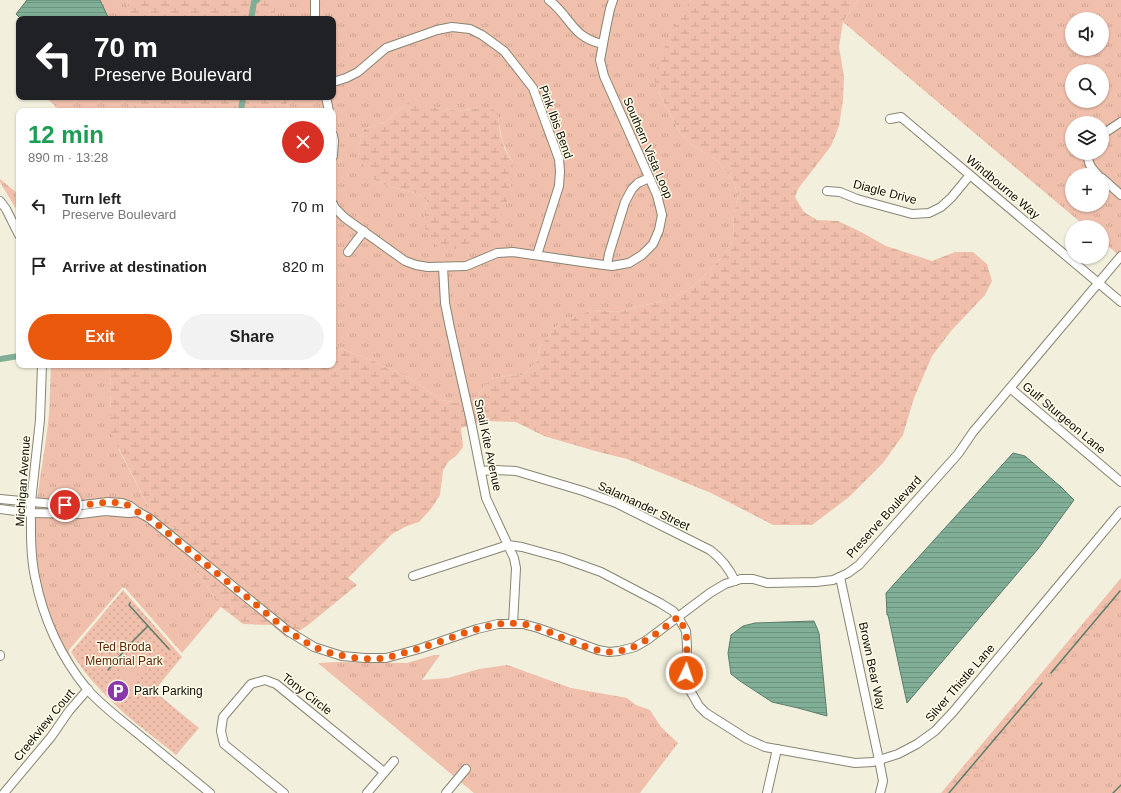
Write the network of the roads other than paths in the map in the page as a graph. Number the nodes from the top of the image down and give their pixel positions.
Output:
1 (315, 0) edge
2 (549, 0) edge
3 (613, 0) edge
4 (314, 16) edge
5 (603, 44) junction
6 (336, 81) edge
7 (890, 119) dead end
8 (1121, 122) edge
9 (1109, 130) edge
10 (970, 175) junction
11 (649, 178) junction
12 (1109, 184) edge
13 (827, 191) dead end
14 (1121, 195) edge
15 (0, 201) edge
16 (336, 209) edge
17 (16, 229) edge
18 (364, 231) junction
19 (348, 252) dead end
20 (536, 255) junction
21 (1121, 256) edge
22 (607, 265) junction
23 (443, 267) junction
24 (1098, 283) junction
25 (1121, 302) edge
26 (42, 368) edge
27 (1010, 388) junction
28 (481, 471) junction
29 (1121, 482) edge
30 (0, 499) edge
31 (31, 502) junction
32 (0, 509) edge
33 (1121, 511) edge
34 (138, 512) junction
35 (31, 513) junction
36 (508, 545) junction
37 (413, 576) dead end
38 (840, 577) junction
39 (735, 581) junction
40 (678, 617) junction
41 (513, 624) junction
42 (88, 690) junction
43 (777, 749) junction
44 (879, 760) junction
45 (394, 761) dead end
46 (466, 769) dead end
47 (384, 772) junction
48 (4, 793) edge
49 (210, 793) edge
50 (284, 793) edge
51 (367, 793) edge
52 (446, 793) edge
53 (767, 793) edge
54 (880, 793) edge

1 - 4 street
2 - 5 street
3 - 5 street, Southern Vista Loop
5 - 11 street, Southern Vista Loop
6 - 20 street, Pink Ibis Bend
7 - 10 street, Windbourne Way
8 - 9 street
10 - 13 street, Diagle Drive
10 - 24 street, Windbourne Way
11 - 22 street
11 - 22 street, Southern Vista Loop
12 - 14 street
15 - 17 street
16 - 18 street, Southern Vista Loop
18 - 19 street
18 - 23 street, Southern Vista Loop
20 - 22 street, Southern Vista Loop
20 - 23 street, Southern Vista Loop
21 - 24 street, Preserve Boulevard
23 - 28 street, Snail Kite Avenue
24 - 25 street
24 - 27 street, Preserve Boulevard
26 - 31 street, Michigan Avenue
27 - 29 street, Gulf Sturgeon Lane
27 - 38 street, Preserve Boulevard
28 - 36 street, Snail Kite Avenue
28 - 39 street, Salamander Street
30 - 31 street, Preserve Boulevard
31 - 34 street, Preserve Boulevard
31 - 35 street, Michigan Avenue
32 - 35 street
33 - 44 street, Silver Thistle Lane
34 - 35 street
34 - 41 street, Preserve Boulevard
35 - 42 street, Michigan Avenue
36 - 37 street
36 - 40 street
36 - 41 street, Snail Kite Avenue
38 - 39 street, Preserve Boulevard
38 - 44 street, Brown Bear Way
39 - 40 street, Preserve Boulevard
40 - 41 street, Preserve Boulevard
40 - 43 street, Silver Thistle Lane
42 - 48 street, Creekview Court
42 - 49 street, Michigan Avenue
43 - 44 street, Silver Thistle Lane
43 - 53 street
44 - 54 street, Brown Bear Way
45 - 47 street
46 - 52 street
47 - 50 street, Tony Circle
47 - 51 street

